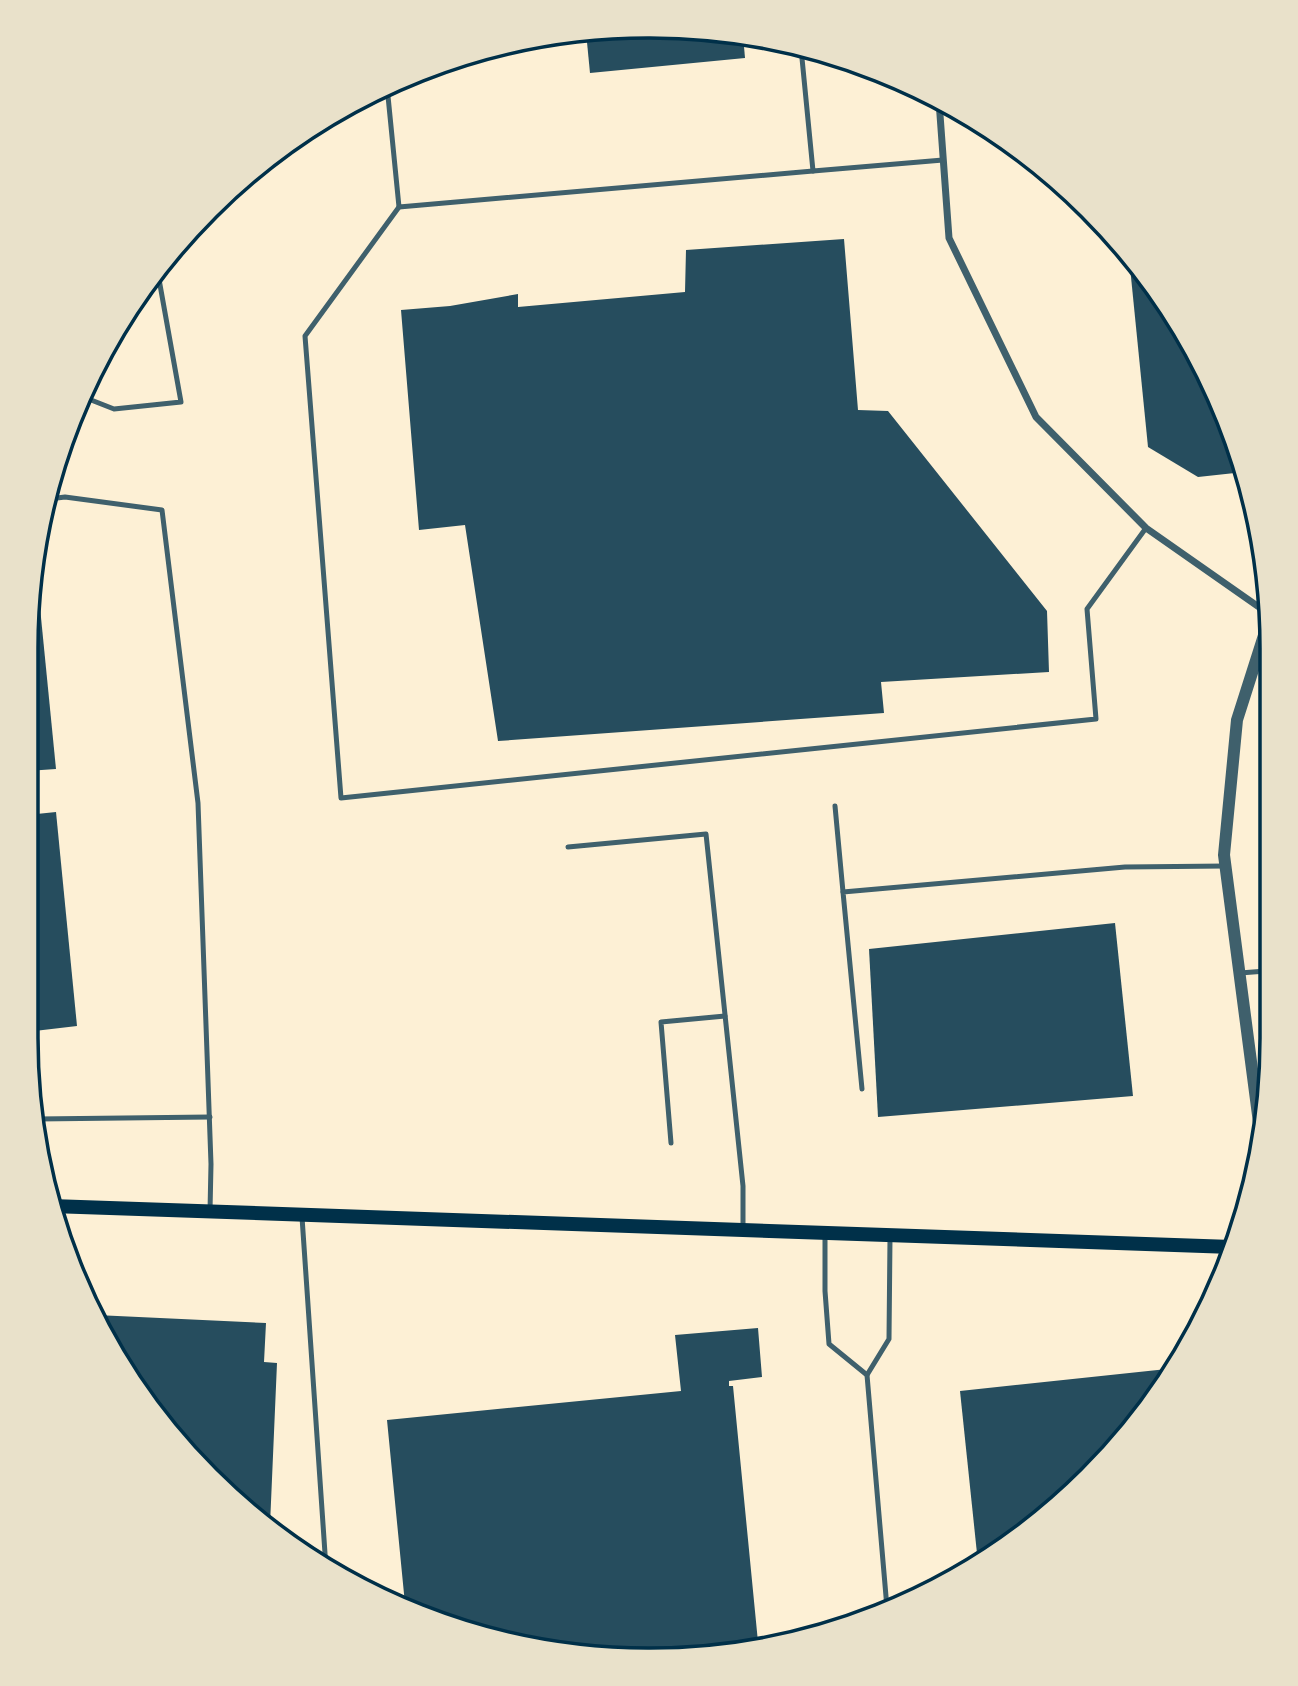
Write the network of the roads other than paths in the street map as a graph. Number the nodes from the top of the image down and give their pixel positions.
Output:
1 (802, 58) edge
2 (388, 97) edge
3 (940, 112) edge
4 (943, 160) junction
5 (813, 172) junction
6 (399, 207) junction
7 (160, 284) edge
8 (92, 400) edge
9 (57, 498) edge
10 (1146, 528) junction
11 (1258, 606) edge
12 (1260, 648) edge
13 (835, 806) dead end
14 (568, 847) dead end
15 (1226, 866) junction
16 (843, 892) junction
17 (1260, 971) edge
18 (1240, 973) junction
19 (725, 1016) junction
20 (862, 1089) dead end
21 (1256, 1098) edge
22 (210, 1117) junction
23 (44, 1119) edge
24 (671, 1143) dead end
25 (63, 1206) edge
26 (210, 1211) junction
27 (302, 1214) junction
28 (743, 1230) junction
29 (825, 1233) junction
30 (890, 1235) junction
31 (1222, 1247) edge
32 (867, 1375) junction
33 (325, 1554) edge
34 (886, 1600) edge

1 - 5 lane
2 - 6 lane
3 - 4 street
4 - 5 lane
4 - 10 street
5 - 6 lane
6 - 10 lane
7 - 8 lane
9 - 22 lane
10 - 11 street
12 - 15 street
13 - 16 lane
14 - 19 lane
15 - 16 lane
15 - 18 street
16 - 20 lane
17 - 18 lane
18 - 21 street
19 - 24 lane
19 - 28 lane
22 - 23 lane
22 - 26 lane
25 - 26 main road
26 - 27 main road
27 - 28 main road
27 - 33 lane
28 - 29 main road
29 - 30 main road
29 - 32 lane
30 - 31 main road
30 - 32 lane
32 - 34 lane

